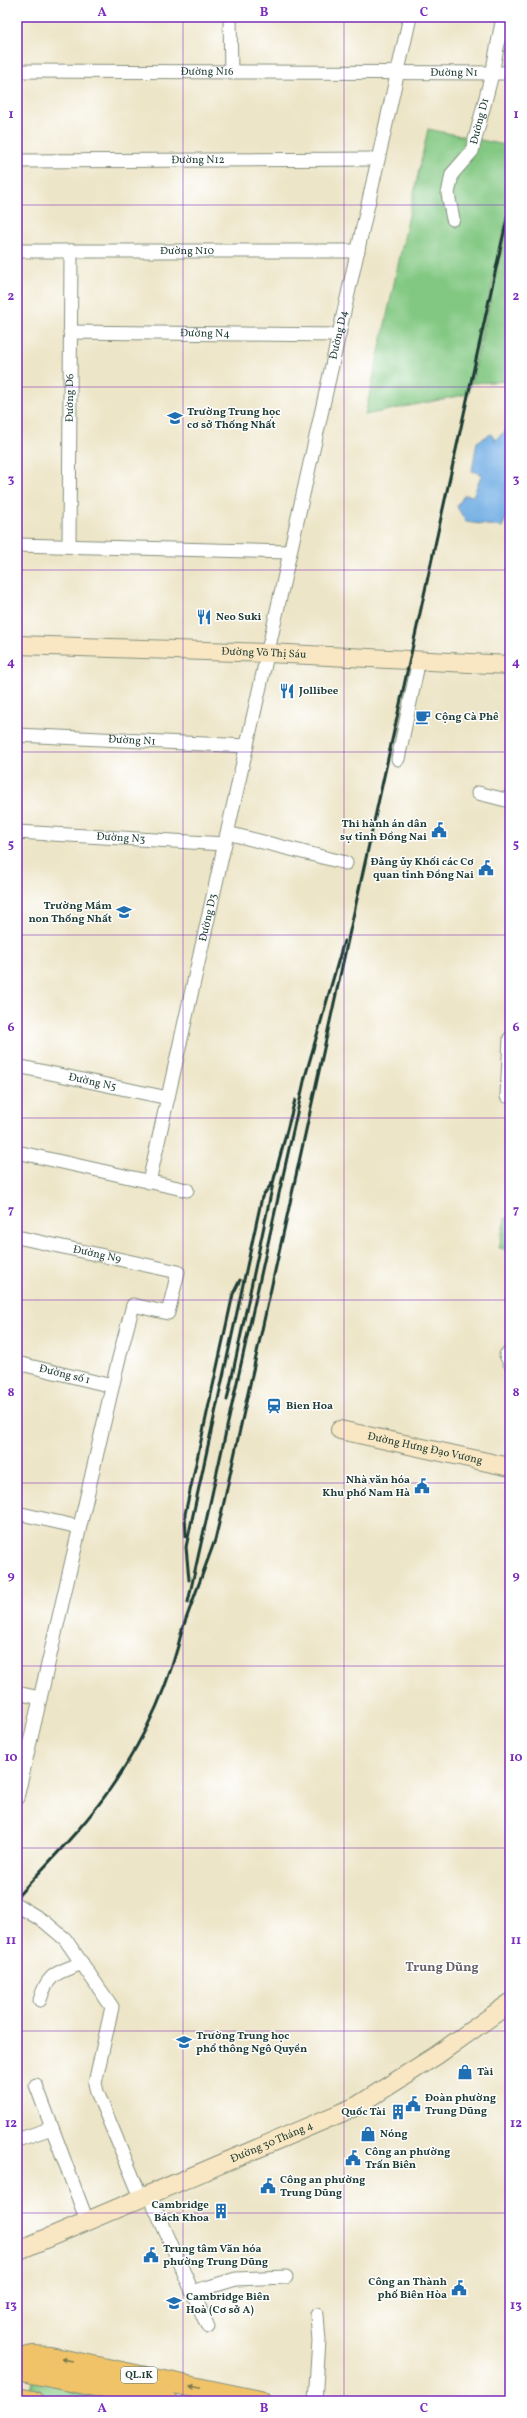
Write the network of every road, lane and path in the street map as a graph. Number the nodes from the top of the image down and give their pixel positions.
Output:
1 (230, 17) edge
2 (410, 17) edge
3 (503, 17) edge
4 (17, 71) edge
5 (231, 73) junction
6 (510, 73) edge
7 (397, 74) junction
8 (492, 74) junction
9 (378, 159) junction
10 (17, 161) edge
11 (453, 219) dead end
12 (17, 251) edge
13 (71, 251) junction
14 (358, 251) junction
15 (70, 332) junction
16 (339, 335) junction
17 (17, 545) edge
18 (68, 546) junction
19 (290, 552) junction
20 (17, 645) edge
21 (268, 653) junction
22 (419, 660) junction
23 (510, 665) edge
24 (17, 735) edge
25 (247, 746) junction
26 (398, 759) dead end
27 (478, 793) dead end
28 (510, 801) edge
29 (17, 832) edge
30 (226, 839) junction
31 (346, 863) dead end
32 (510, 1038) edge
33 (17, 1066) edge
34 (508, 1097) edge
35 (168, 1098) junction
36 (17, 1152) edge
37 (149, 1182) junction
38 (187, 1190) dead end
39 (17, 1236) edge
40 (17, 1363) edge
41 (112, 1386) junction
42 (340, 1430) dead end
43 (510, 1467) edge
44 (17, 1514) edge
45 (80, 1527) junction
46 (17, 1693) edge
47 (40, 1698) junction
48 (17, 1798) edge
49 (17, 1905) edge
50 (82, 1963) junction
51 (40, 2000) dead end
52 (510, 2004) edge
53 (36, 2085) dead end
54 (52, 2128) junction
55 (17, 2140) edge
56 (145, 2195) junction
57 (86, 2221) junction
58 (17, 2251) edge
59 (286, 2277) dead end
60 (192, 2292) junction
61 (317, 2315) dead end
62 (208, 2327) dead end
63 (17, 2360) edge
64 (17, 2370) edge
65 (17, 2398) edge
66 (33, 2401) edge
67 (168, 2401) edge
68 (260, 2401) edge
69 (315, 2401) edge

1 - 5 street
2 - 7 street, Đường D4
3 - 8 street, Đường D1
4 - 5 street, Đường N16
5 - 7 street, Đường N16
6 - 8 street, Đường N1
7 - 8 street, Đường N1
7 - 9 street, Đường D4
8 - 11 street, Đường D1
9 - 10 street, Đường N12
9 - 14 street, Đường D4
12 - 13 street, Đường N10
13 - 14 street, Đường N10
13 - 15 street, Đường D6
14 - 16 street, Đường D4
15 - 16 street, Đường N4
15 - 18 street, Đường D6
16 - 19 street, Đường D4
17 - 18 street
18 - 19 street
19 - 21 street, Đường D4
20 - 21 main road, Đường Võ Thị Sáu
21 - 22 main road, Đường Võ Thị Sáu
21 - 25 street, Đường D3
22 - 23 main road, Đường Võ Thị Sáu
22 - 26 street
24 - 25 street, Đường N1
25 - 30 street, Đường D3
27 - 28 street
29 - 30 street, Đường N3
30 - 31 street, Đường N3
30 - 35 street, Đường D3
32 - 34 street
33 - 35 street, Đường N5
35 - 37 street, Đường D3
36 - 37 street
37 - 38 street
39 - 41 street, Đường N9
40 - 41 street, Đường số 1
41 - 45 street
42 - 43 main road, Đường Hưng Đạo Vương
44 - 45 street
45 - 47 street
46 - 47 street
47 - 48 street
49 - 50 street
50 - 51 street
50 - 56 street
52 - 56 main road, Đường 30 Tháng 4
53 - 54 street
54 - 55 street
54 - 57 street
56 - 57 main road, Đường 30 Tháng 4
56 - 60 street
57 - 58 main road, Đường 30 Tháng 4
59 - 60 street
60 - 62 street
61 - 69 street
68 -> 63 main road, QL.1K
64 - 67 main road, QL.1K
65 - 66 main road

